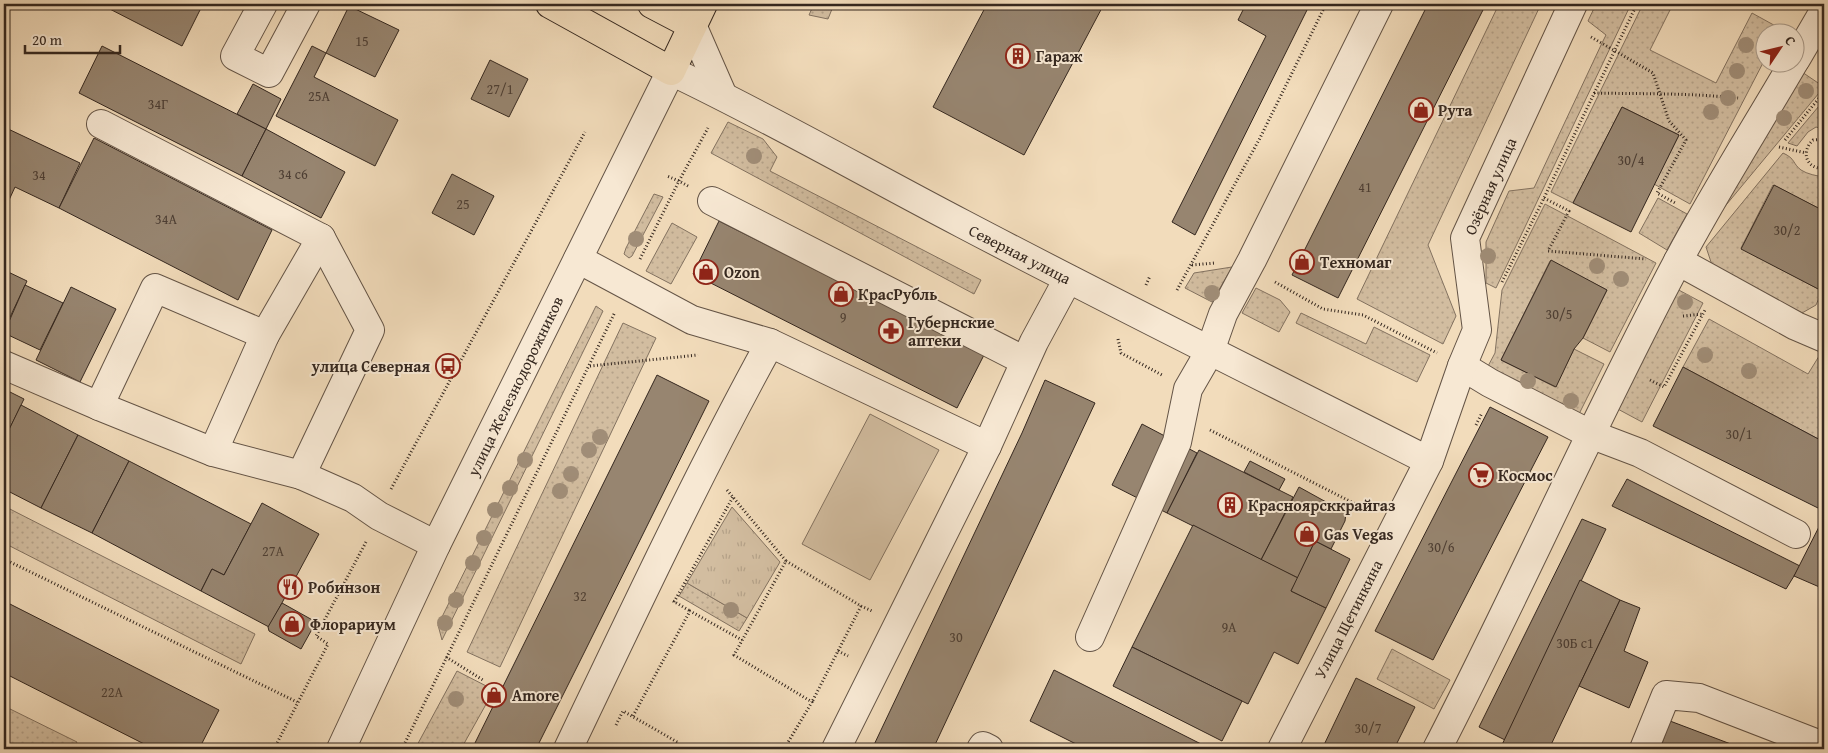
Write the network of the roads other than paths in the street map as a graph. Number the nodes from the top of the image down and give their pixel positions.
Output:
1 (263, 4) edge
2 (306, 4) edge
3 (550, 4) edge
4 (652, 4) edge
5 (1379, 4) edge
6 (1573, 4) edge
7 (698, 14) edge
8 (1821, 24) edge
9 (1806, 45) edge
10 (671, 71) junction
11 (1788, 72) edge
12 (723, 96) junction
13 (101, 124) dead end
14 (712, 201) road end
15 (320, 238) junction
16 (578, 259) junction
17 (1678, 261) junction
18 (1068, 279) junction
19 (265, 335) junction
20 (1824, 338) edge
21 (770, 343) junction
22 (1210, 351) junction
23 (1025, 361) junction
24 (4, 365) edge
25 (1462, 366) junction
26 (99, 406) junction
27 (1590, 434) junction
28 (986, 446) junction
29 (213, 452) junction
30 (1429, 461) junction
31 (300, 475) junction
32 (1796, 534) dead end
33 (436, 545) junction
34 (1090, 637) dead end
35 (341, 749) edge
36 (568, 749) edge
37 (836, 749) edge
38 (982, 749) edge
39 (989, 749) edge
40 (1282, 749) edge
41 (1437, 749) edge
42 (1644, 749) edge
43 (1821, 749) edge

1 - 2 street
3 - 10 main road
4 - 7 main road
5 - 22 street
6 - 25 street, Озёрная улица
7 - 10 main road, улица Железнодорожников
7 - 12 street
8 - 9 street
10 - 12 street, Северная улица
10 - 16 street, улица Железнодорожников
11 - 17 street
12 - 18 street, Северная улица
13 - 15 street
14 - 23 street
15 - 19 street
15 - 31 street
16 - 21 street
16 - 33 street, улица Железнодорожников
17 - 20 street
17 - 27 street
18 - 22 street, Северная улица
18 - 23 street
19 - 26 street
19 - 29 street
21 - 28 street
21 - 36 street
22 - 30 street, Северная улица
22 - 34 street
23 - 28 street
24 - 26 street
25 - 27 street
25 - 30 street, Озёрная улица
26 - 29 street
27 - 32 street
27 - 41 street
28 - 37 street
29 - 31 street
30 - 40 street, Улица Щетинкина
31 - 33 street
33 - 35 street, улица Железнодорожников
38 - 39 street
42 - 43 street

